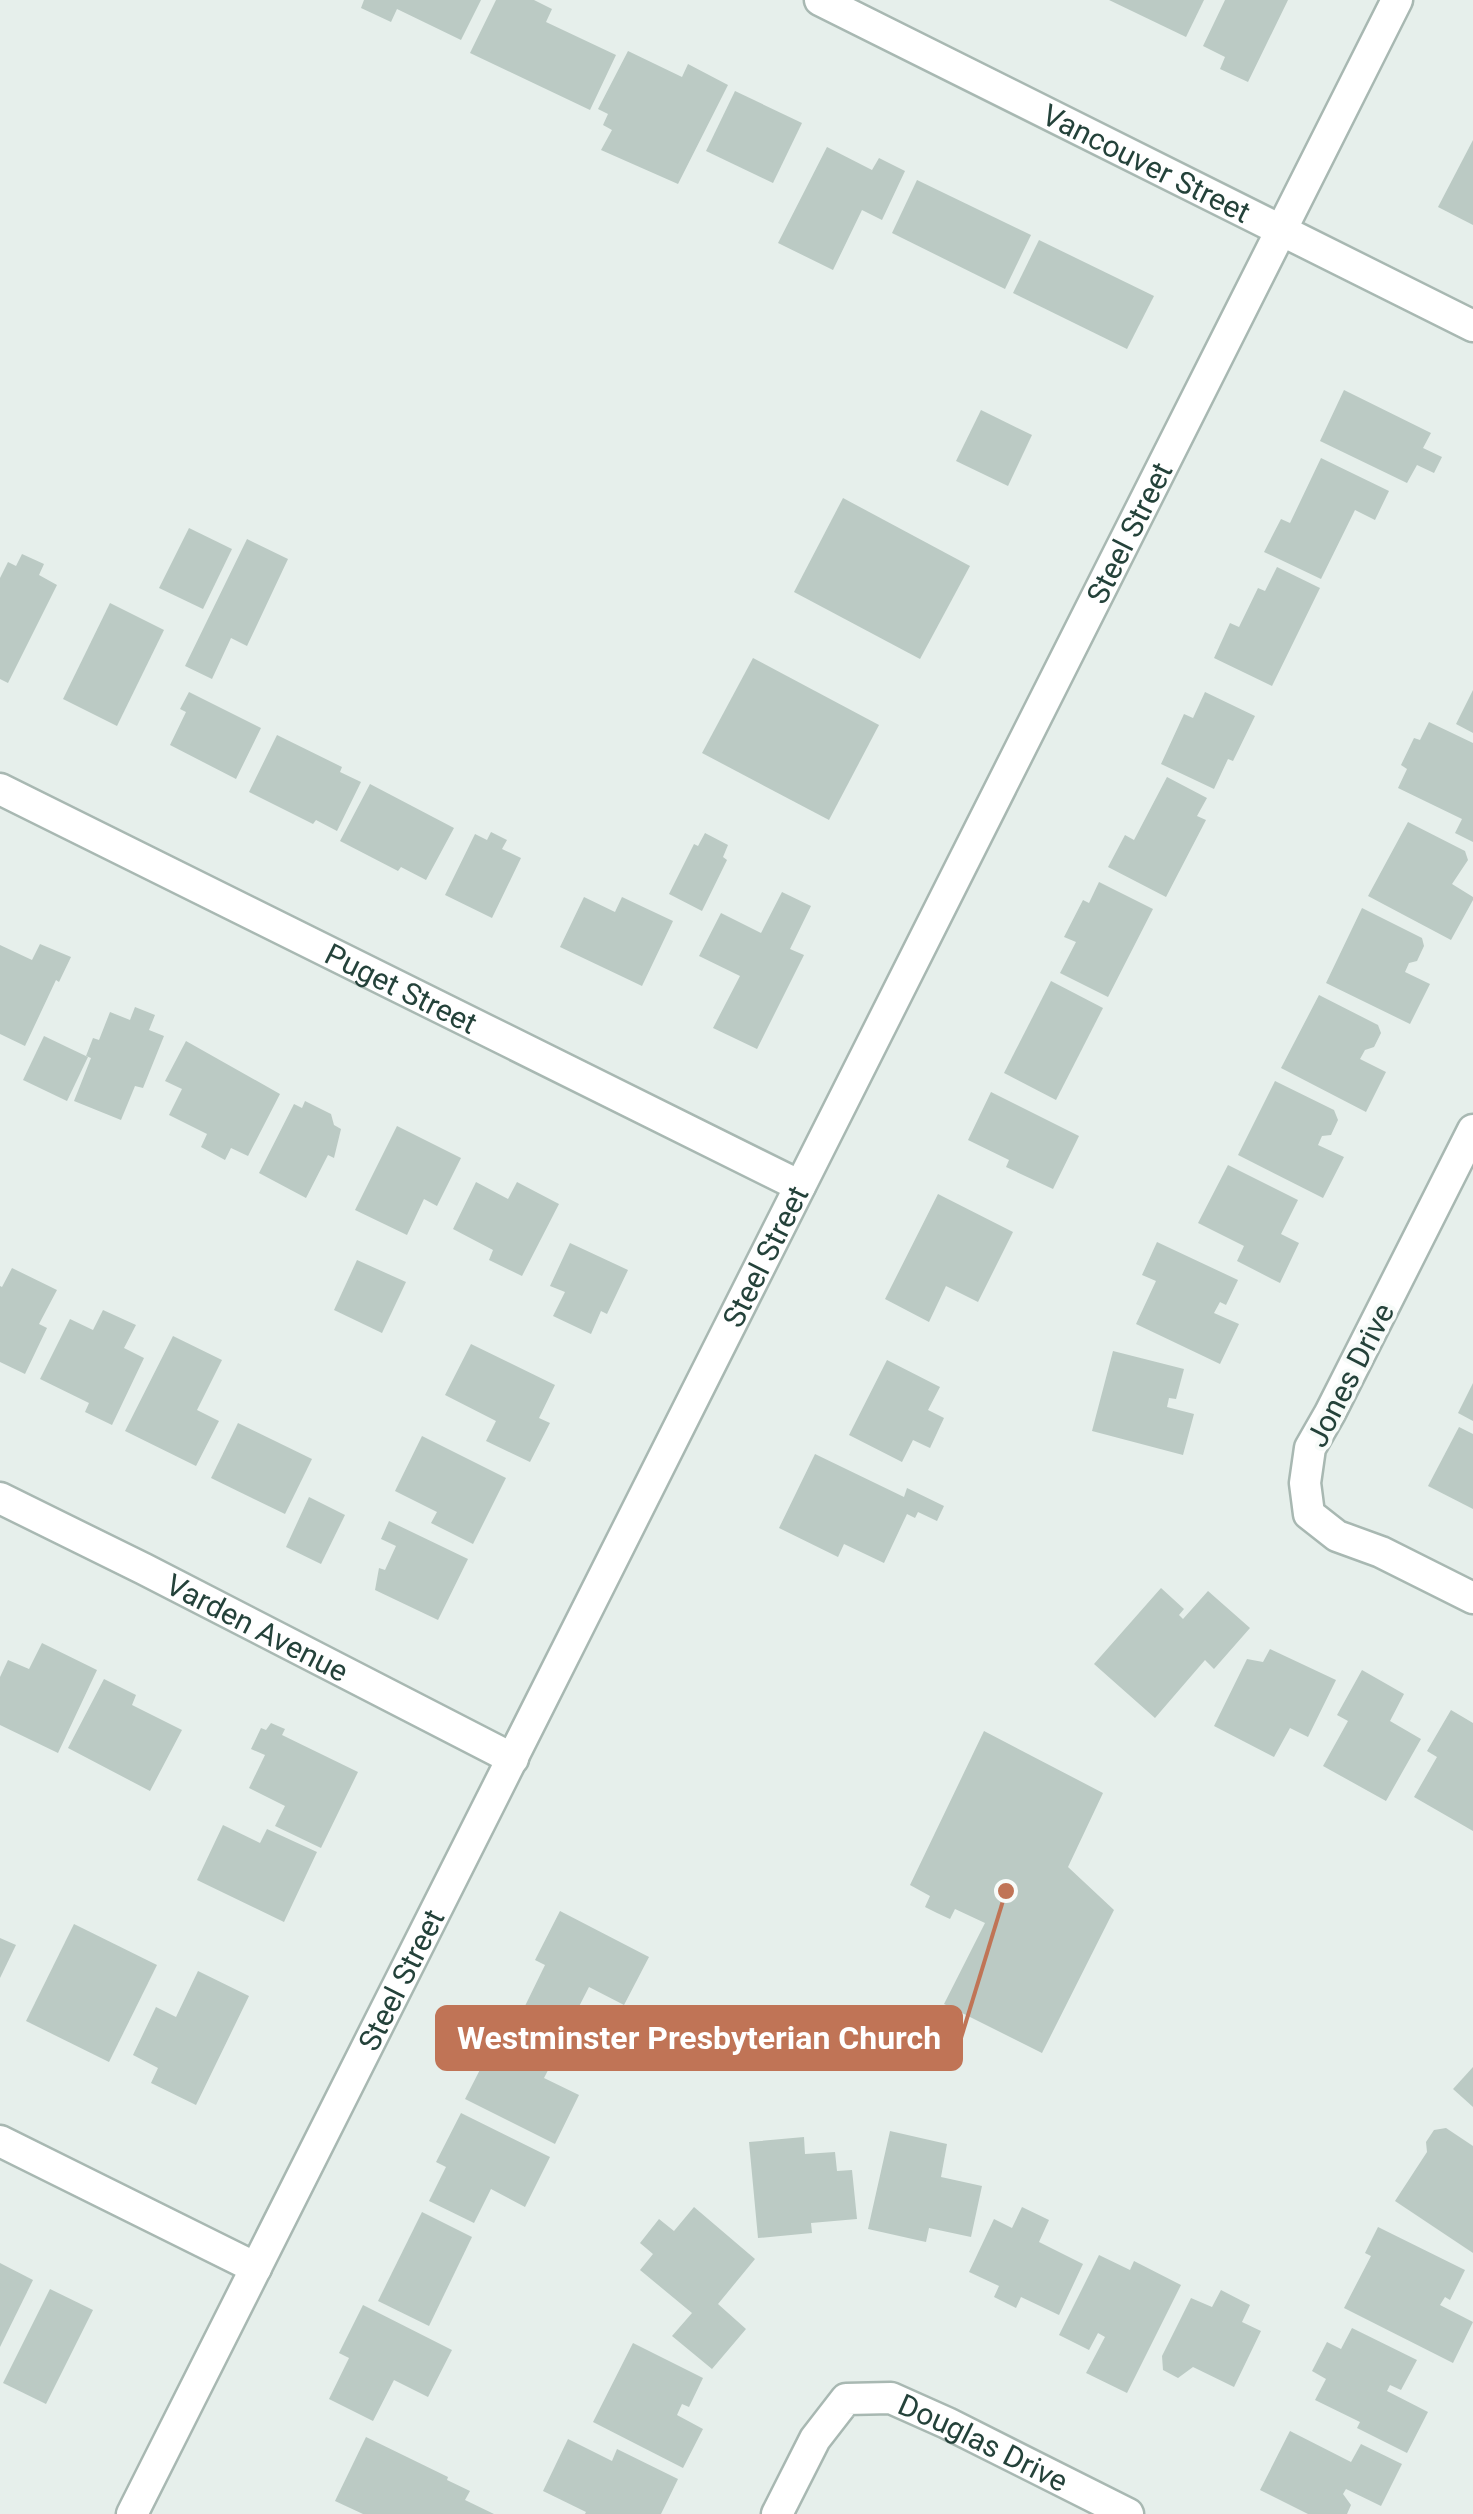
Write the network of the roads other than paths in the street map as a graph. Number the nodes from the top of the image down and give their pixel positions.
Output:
1 (820, 0) edge
2 (1397, 0) edge
3 (1282, 230) junction
4 (1473, 326) edge
5 (0, 789) edge
6 (1473, 1130) edge
7 (800, 1186) junction
8 (0, 1498) edge
9 (1473, 1598) edge
10 (512, 1759) junction
11 (0, 2141) edge
12 (256, 2268) junction
13 (132, 2514) edge
14 (778, 2514) edge
15 (1128, 2514) edge

1 - 3 street, Vancouver Street
2 - 3 street, Steel Street
3 - 4 street, Vancouver Street
3 - 7 street, Steel Street
5 - 7 street, Puget Street
6 - 9 street, Jones Drive
7 - 10 street, Steel Street
8 - 10 street, Varden Avenue
10 - 12 street, Steel Street
11 - 12 street
12 - 13 street, Steel Street
14 - 15 street, Douglas Drive

